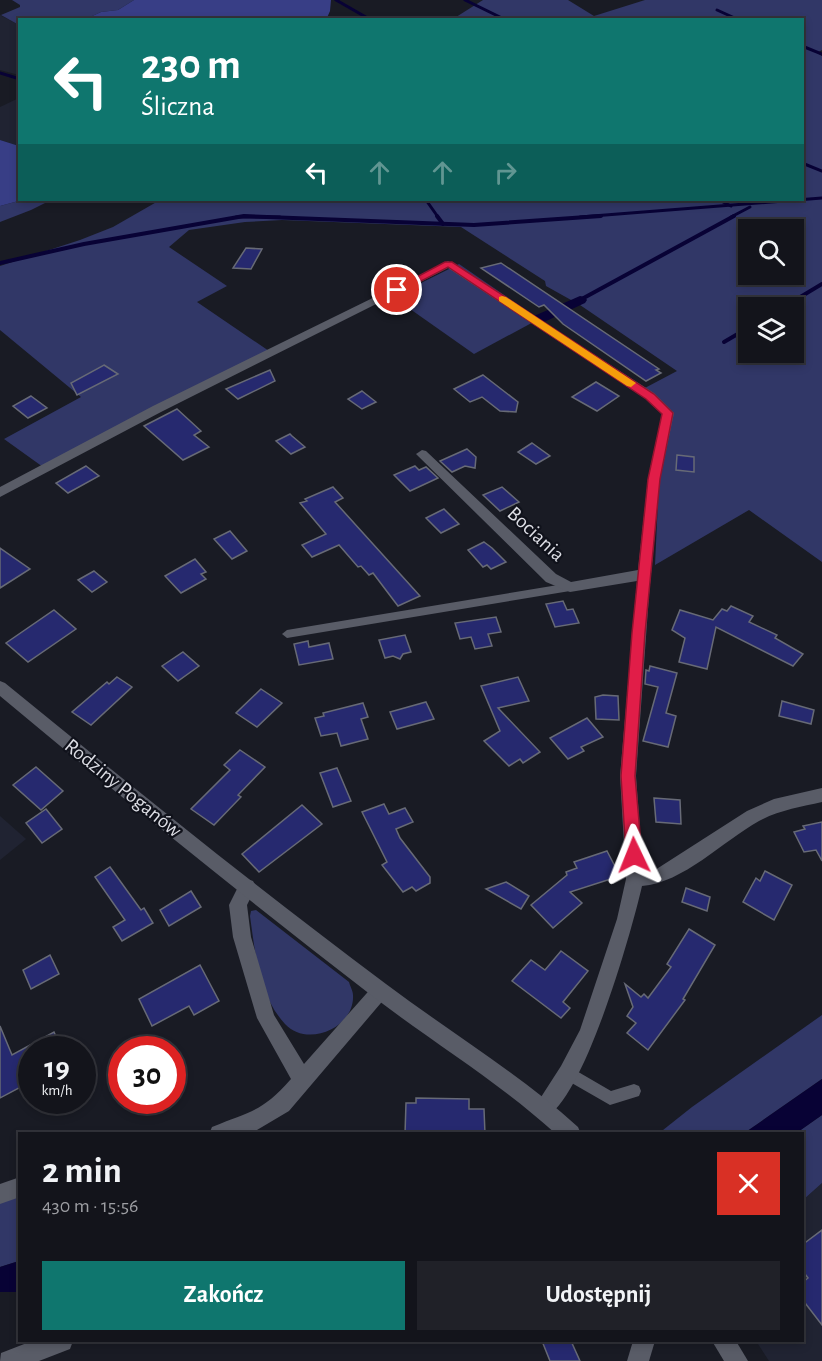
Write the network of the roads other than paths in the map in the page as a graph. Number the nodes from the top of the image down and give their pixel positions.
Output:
1 (422, 454) dead end
2 (0, 493) edge
3 (645, 574) junction
4 (570, 587) junction
5 (287, 634) dead end
6 (0, 687) edge
7 (822, 795) edge
8 (635, 879) junction
9 (247, 886) junction
10 (380, 991) junction
11 (568, 1073) junction
12 (302, 1078) junction
13 (634, 1091) dead end
14 (544, 1108) junction
15 (227, 1132) edge
16 (568, 1132) edge
17 (18, 1188) edge
18 (0, 1194) edge
19 (59, 1342) edge
20 (644, 1342) edge
21 (724, 1342) edge
22 (9, 1361) edge
23 (638, 1361) edge
24 (737, 1361) edge

1 - 4 street, Bociania
2 - 3 street
3 - 4 street, Bociania
3 - 8 street
4 - 5 lane
6 - 9 street, Rodziny Poganów
7 - 8 street
8 - 11 street
9 - 10 street, Rodziny Poganów
9 - 12 street
10 - 12 street
10 - 14 street, Rodziny Poganów
11 - 13 lane
11 - 14 street
12 - 15 street
14 - 16 street, Rodziny Poganów
17 - 18 street
19 - 22 street
20 - 23 street
21 - 24 street

